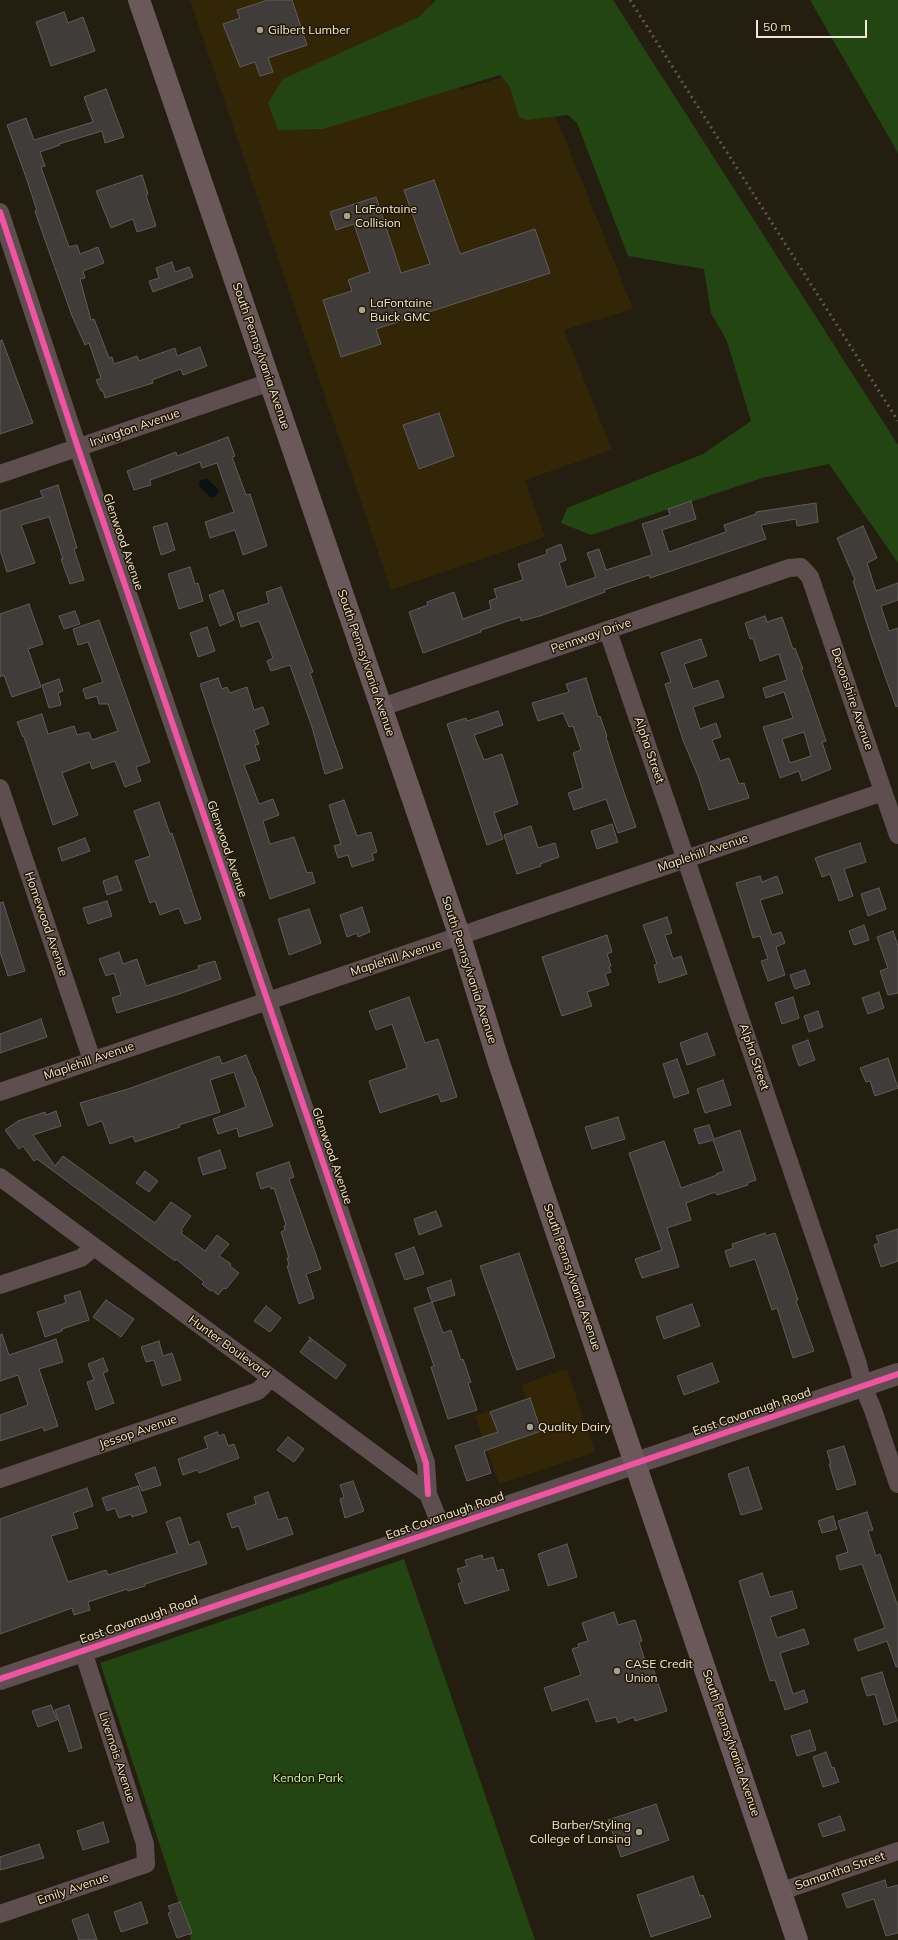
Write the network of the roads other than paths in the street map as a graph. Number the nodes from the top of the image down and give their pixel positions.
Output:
1 (139, 0) edge
2 (0, 212) edge
3 (270, 382) junction
4 (78, 448) junction
5 (0, 474) edge
6 (802, 567) joint
7 (608, 631) junction
8 (382, 707) junction
9 (0, 788) edge
10 (884, 792) junction
11 (898, 834) edge
12 (686, 859) junction
13 (460, 937) junction
14 (267, 1001) junction
15 (92, 1060) junction
16 (0, 1092) edge
17 (0, 1177) edge
18 (94, 1247) junction
19 (0, 1285) edge
20 (898, 1374) edge
21 (271, 1378) junction
22 (863, 1386) junction
23 (635, 1462) junction
24 (0, 1479) edge
25 (898, 1484) edge
26 (428, 1494) junction
27 (442, 1529) junction
28 (83, 1651) junction
29 (0, 1679) edge
30 (898, 1851) edge
31 (146, 1864) joint
32 (782, 1891) junction
33 (0, 1914) edge
34 (797, 1940) edge

1 - 3 main road, South Pennsylvania Avenue
2 - 4 street, Glenwood Avenue
3 - 4 street, Irvington Avenue
3 - 8 main road, South Pennsylvania Avenue
4 - 5 street, Irvington Avenue
4 - 14 street, Glenwood Avenue
6 - 7 street, Pennway Drive
6 - 10 street, Devonshire Avenue
7 - 8 street, Pennway Drive
7 - 12 street, Alpha Street
8 - 13 main road, South Pennsylvania Avenue
9 - 15 street, Homewood Avenue
10 - 11 street, Devonshire Avenue
10 - 12 street, Maplehill Avenue
12 - 13 street, Maplehill Avenue
12 - 22 street, Alpha Street
13 - 14 street, Maplehill Avenue
13 - 23 main road, South Pennsylvania Avenue
14 - 15 street, Maplehill Avenue
14 - 26 street, Glenwood Avenue
15 - 16 street, Maplehill Avenue
17 - 18 street, Hunter Boulevard
18 - 19 street
18 - 21 street, Hunter Boulevard
20 - 22 street, East Cavanaugh Road
21 - 24 street, Jessop Avenue
21 - 26 street, Hunter Boulevard
22 - 23 street, East Cavanaugh Road
22 - 25 street, Alpha Street
23 - 27 street, East Cavanaugh Road
23 - 32 main road, South Pennsylvania Avenue
26 - 27 street
27 - 28 street, East Cavanaugh Road
28 - 29 street, East Cavanaugh Road
28 - 31 street, Livernois Avenue
30 - 32 street, Samantha Street
31 - 33 street, Emily Avenue
32 - 34 main road, South Pennsylvania Avenue

